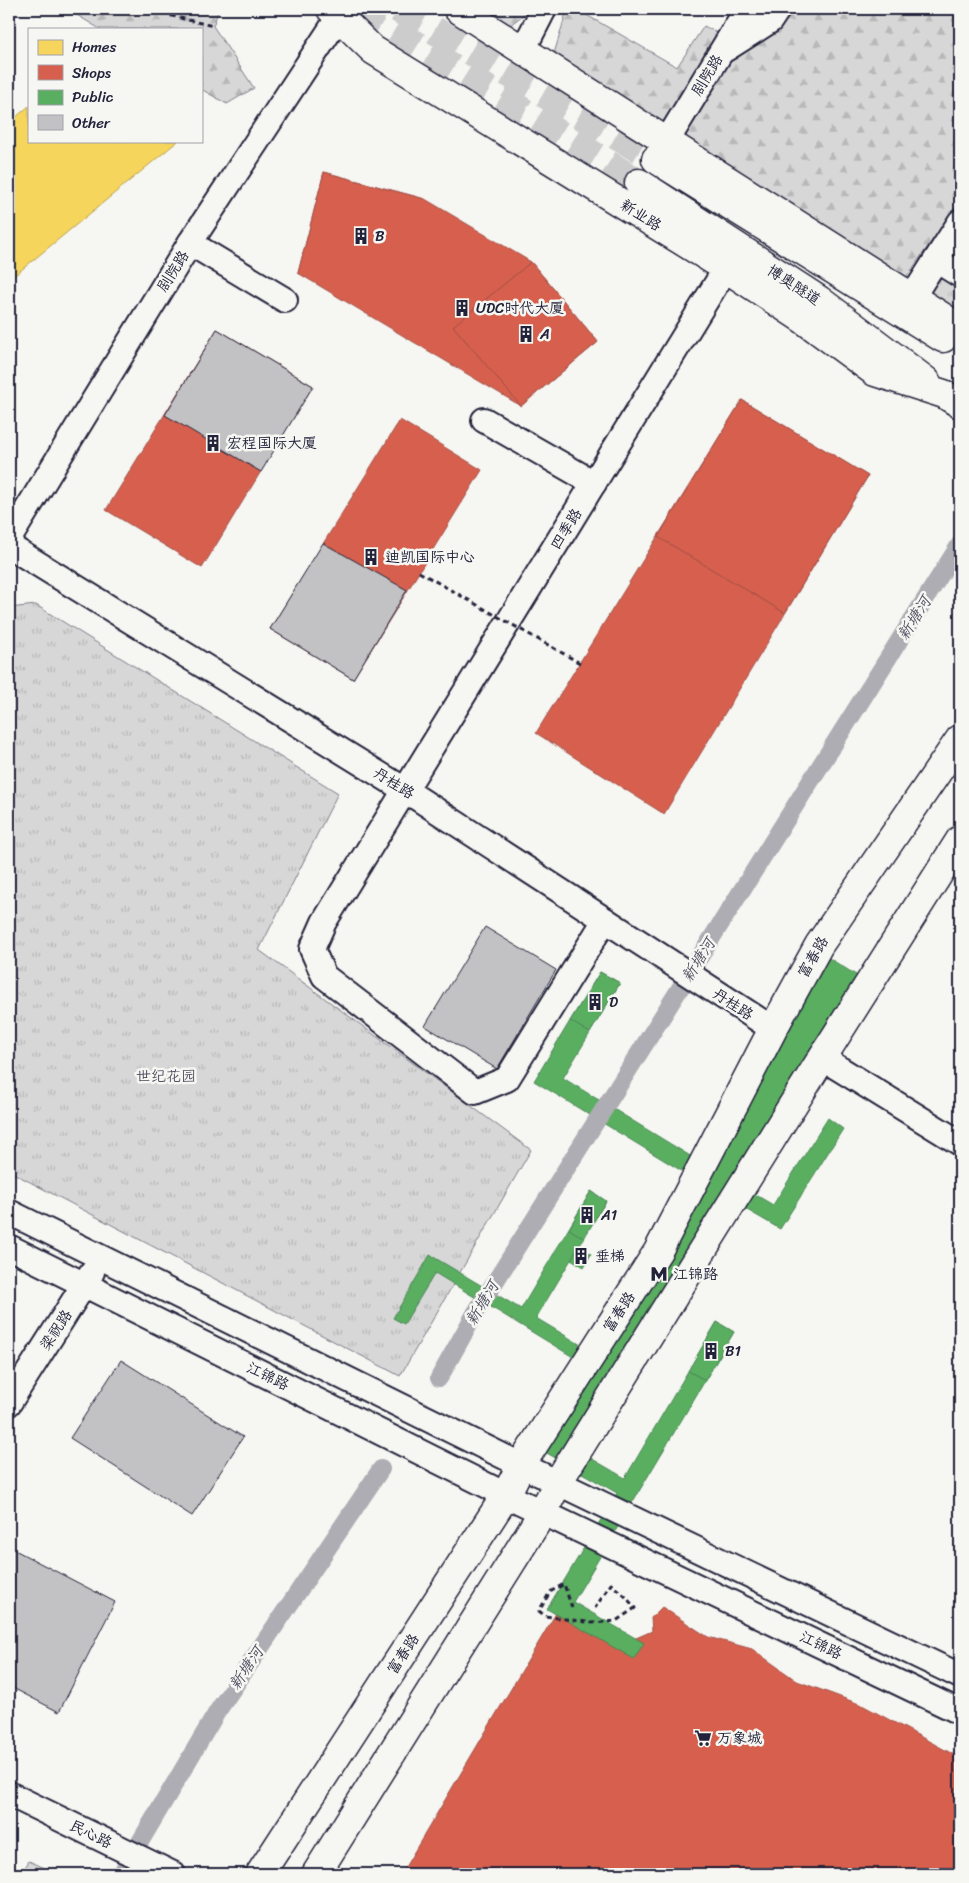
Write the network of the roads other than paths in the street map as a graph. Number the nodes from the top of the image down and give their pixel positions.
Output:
1 (458, 9) edge
2 (544, 9) edge
3 (729, 9) edge
4 (747, 9) edge
5 (778, 9) edge
6 (338, 11) edge
7 (725, 45) junction
8 (523, 50) junction
9 (662, 150) junction
10 (639, 183) tunnel mouth
11 (960, 222) edge
12 (190, 243) junction
13 (936, 260) junction
14 (726, 268) junction
15 (960, 275) edge
16 (913, 296) junction
17 (285, 300) dead end
18 (960, 328) edge
19 (960, 347) edge
20 (952, 399) edge
21 (484, 420) dead end
22 (594, 483) junction
23 (9, 539) edge
24 (9, 546) edge
25 (960, 739) edge
26 (405, 790) junction
27 (960, 840) edge
28 (605, 920) junction
29 (773, 1029) junction
30 (822, 1058) junction
31 (960, 1144) edge
32 (9, 1212) edge
33 (9, 1247) edge
34 (101, 1257) junction
35 (85, 1285) junction
36 (9, 1403) edge
37 (521, 1465) junction
38 (558, 1482) junction
39 (506, 1495) junction
40 (543, 1512) junction
41 (960, 1676) edge
42 (960, 1712) edge
43 (9, 1794) edge
44 (173, 1874) edge
45 (260, 1874) edge
46 (316, 1874) edge

1 - 8 main road
2 - 8 street
3 - 7 street
4 - 7 street, 剧院路
5 - 7 street
6 - 12 street, 剧院路
6 - 14 main road, 新业路
7 - 9 street, 剧院路
8 - 9 main road
9 - 16 main road
9 - 19 main road
10 - 20 main road, 博奥隧道
11 - 13 street
12 - 17 street
12 - 23 street, 剧院路
13 - 15 street
13 - 16 street
14 - 20 main road, 新业路
14 - 22 street, 四季路
16 - 18 main road
21 - 22 street
22 - 26 street, 四季路
24 - 26 street, 丹桂路
25 - 29 main road, 富春路
26 - 28 street, 丹桂路
26 - 28 street, 四季路
27 - 30 main road
28 - 29 street, 丹桂路
29 - 37 main road, 富春路
30 - 31 street
30 - 38 main road
32 - 34 street
33 - 35 street, 江锦路
34 - 35 street, 梁祝路
34 - 37 street
35 - 36 street, 梁祝路
35 - 39 street, 江锦路
37 - 38 street
37 - 39 main road, 富春路
38 - 40 main road
38 - 41 street
39 - 40 street, 江锦路
39 - 45 main road, 富春路
40 - 42 street, 江锦路
40 - 46 main road
43 - 44 street, 民心路

